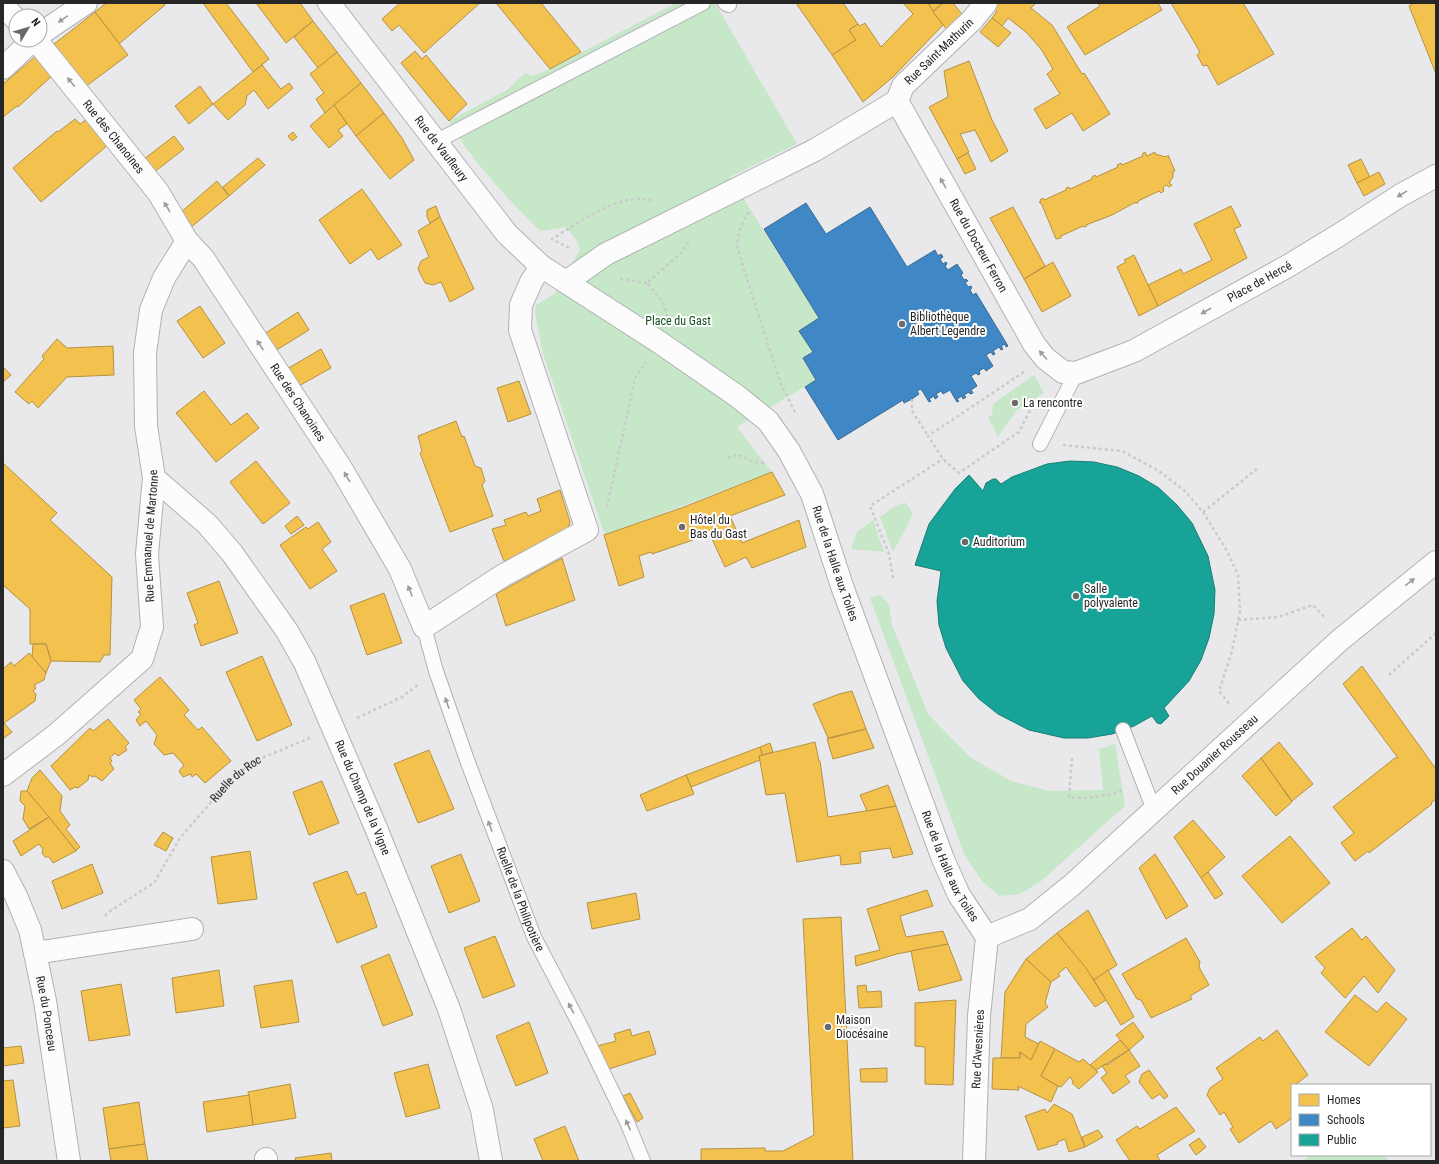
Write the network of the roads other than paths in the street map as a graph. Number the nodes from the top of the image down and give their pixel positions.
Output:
1 (86, 3) edge
2 (329, 3) edge
3 (703, 3) edge
4 (986, 3) edge
5 (48, 29) edge
6 (24, 48) edge
7 (42, 48) edge
8 (3, 68) edge
9 (897, 102) junction
10 (436, 142) junction
11 (1436, 176) edge
12 (187, 241) junction
13 (541, 266) junction
14 (566, 282) junction
15 (1076, 373) junction
16 (1040, 444) road end
17 (154, 478) junction
18 (1436, 562) edge
19 (424, 627) junction
20 (1123, 730) dead end
21 (3, 775) edge
22 (1154, 810) junction
23 (3, 871) edge
24 (192, 930) dead end
25 (987, 937) junction
26 (35, 953) junction
27 (70, 1161) edge
28 (491, 1161) edge
29 (643, 1161) edge
30 (974, 1161) edge

1 -> 5 street
2 - 10 street, Rue de Vaufleury
3 - 10 lane
4 - 9 street, Rue Saint-Mathurin
6 - 8 street
12 -> 7 street, Rue des Chanoines
9 - 14 street
15 -> 9 street, Rue du Docteur Ferron
10 - 13 street, Rue de Vaufleury
11 -> 15 street, Place de Hercé
12 - 17 street, Rue Emmanuel de Martonne
19 -> 12 street, Rue des Chanoines
13 - 14 street, Rue de Vaufleury
13 - 19 street
14 - 25 street, Rue de la Halle aux Toiles
15 - 16 lane
17 - 21 street, Rue Emmanuel de Martonne
17 - 28 street, Rue du Champ de la Vigne
22 -> 18 street, Rue Douanier Rousseau
29 -> 19 lane, Ruelle de la Philipotière
20 - 22 lane
22 - 25 street, Rue Douanier Rousseau
23 - 26 street, Rue du Ponceau
24 - 26 street
25 - 30 street, Rue d'Avesnières
26 - 27 street, Rue du Ponceau

